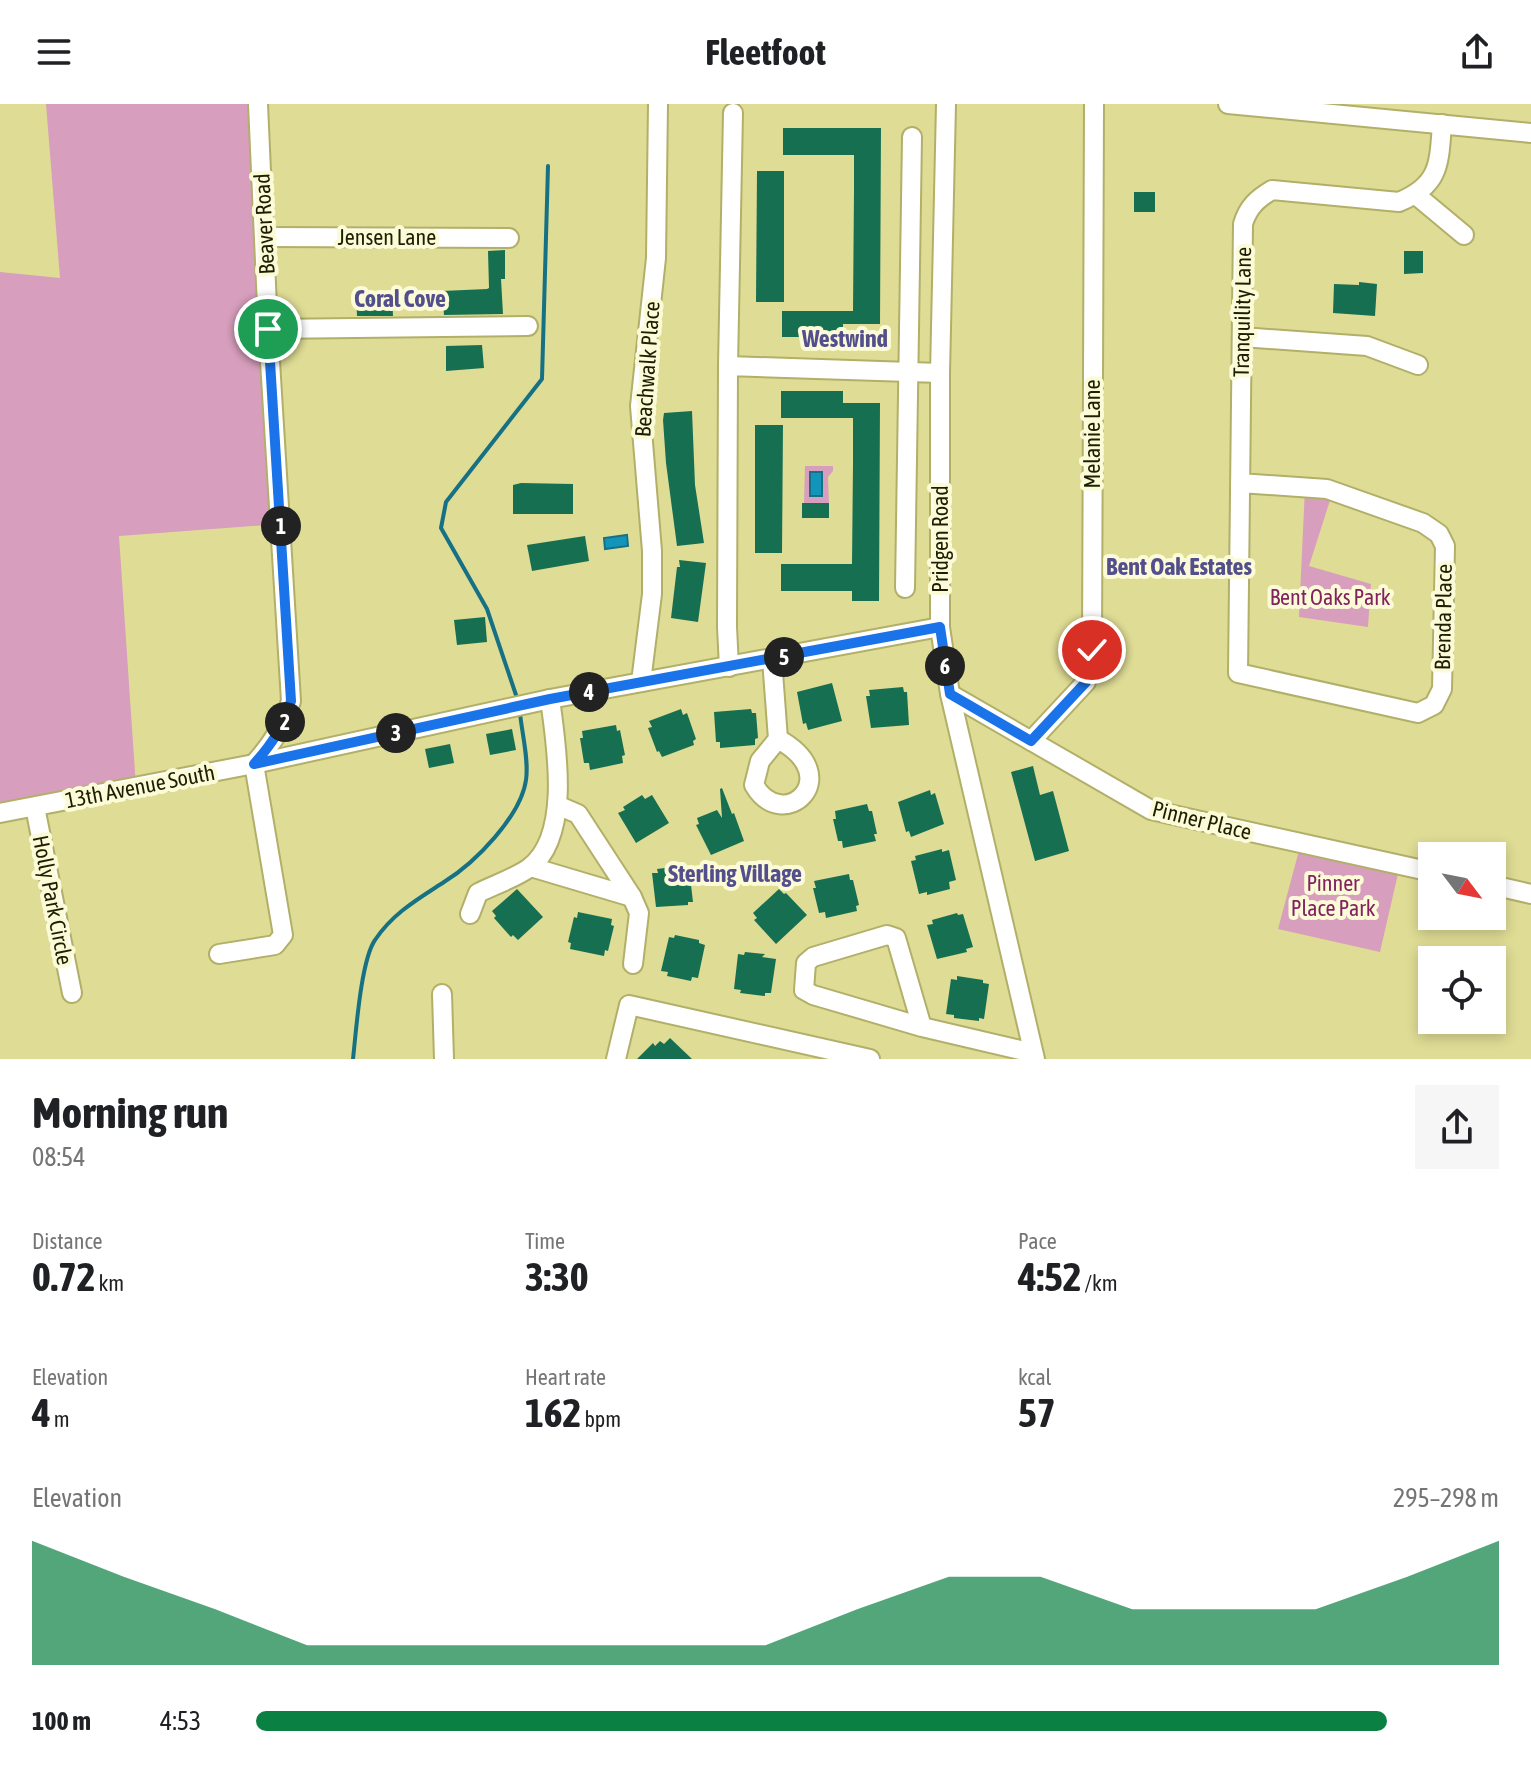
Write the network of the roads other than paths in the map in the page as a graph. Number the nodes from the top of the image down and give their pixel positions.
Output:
1 (258, 104) edge
2 (658, 104) edge
3 (946, 104) edge
4 (1094, 104) edge
5 (1228, 104) edge
6 (733, 113) dead end
7 (1442, 124) junction
8 (1531, 133) edge
9 (912, 137) dead end
10 (1416, 195) junction
11 (1464, 235) dead end
12 (266, 237) junction
13 (509, 238) dead end
14 (528, 326) dead end
15 (268, 329) junction
16 (1242, 337) junction
17 (1418, 365) dead end
18 (728, 366) junction
19 (907, 372) junction
20 (940, 373) junction
21 (1240, 483) junction
22 (905, 588) dead end
23 (940, 627) junction
24 (772, 659) junction
25 (729, 667) junction
26 (1238, 673) joint
27 (641, 682) junction
28 (950, 694) junction
29 (550, 699) junction
30 (778, 739) dead end
31 (1031, 741) junction
32 (254, 764) junction
33 (557, 805) junction
34 (35, 807) junction
35 (0, 813) edge
36 (531, 867) junction
37 (1418, 869) edge
38 (1506, 888) edge
39 (1531, 894) edge
40 (632, 897) junction
41 (470, 914) dead end
42 (219, 954) dead end
43 (633, 964) dead end
44 (72, 993) dead end
45 (442, 994) dead end
46 (922, 1027) junction
47 (1034, 1056) edge
48 (444, 1059) edge
49 (616, 1059) edge
50 (870, 1059) edge

1 - 12 street, Beaver Road
2 - 27 street, Beachwalk Place
3 - 20 street, Pridgen Road
4 - 31 street, Melanie Lane
5 - 7 street
6 - 18 street
7 - 8 street
7 - 10 street
9 - 19 street
10 - 11 street
10 - 16 street, Tranquility Lane
12 - 13 street, Jensen Lane
12 - 15 street, Beaver Road
14 - 15 street
15 - 32 street, Beaver Road
16 - 17 street
16 - 21 street, Tranquility Lane
18 - 19 street
18 - 25 street
19 - 20 street
19 - 22 street
20 - 23 street, Pridgen Road
21 - 26 street, Tranquility Lane
21 - 26 street, Brenda Place
23 - 24 street, 13th Avenue South
23 - 28 street, Pridgen Road
24 - 25 street, 13th Avenue South
24 - 30 street
25 - 27 street, 13th Avenue South
27 - 29 street, 13th Avenue South
28 - 31 street, Pinner Place
28 - 47 street, Pridgen Road
29 - 32 street, 13th Avenue South
29 - 33 street
31 - 37 street, Pinner Place
32 - 34 street, 13th Avenue South
32 - 42 street
33 - 36 street
33 - 40 street
34 - 35 street, 13th Avenue South
34 - 44 street, Holly Park Circle
36 - 40 street
36 - 41 street
38 - 39 street
40 - 43 street
45 - 48 street
46 - 46 street
46 - 47 street
49 - 50 street

